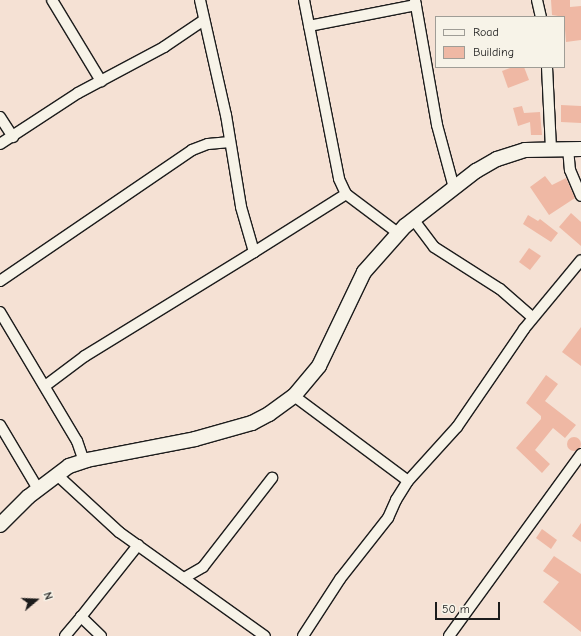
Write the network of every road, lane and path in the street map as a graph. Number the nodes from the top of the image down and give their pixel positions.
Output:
1 (52, 0) edge
2 (200, 0) edge
3 (304, 0) edge
4 (537, 0) edge
5 (416, 2) edge
6 (541, 16) edge
7 (204, 20) junction
8 (309, 26) junction
9 (547, 68) edge
10 (101, 81) junction
11 (0, 117) edge
12 (13, 137) junction
13 (230, 142) junction
14 (0, 144) edge
15 (550, 149) junction
16 (574, 149) edge
17 (454, 188) junction
18 (346, 194) junction
19 (581, 196) edge
20 (413, 219) junction
21 (398, 233) junction
22 (254, 252) junction
23 (581, 260) edge
24 (0, 281) edge
25 (0, 312) edge
26 (532, 317) junction
27 (45, 386) junction
28 (294, 396) junction
29 (0, 425) edge
30 (581, 454) edge
31 (84, 461) junction
32 (56, 474) junction
33 (272, 478) dead end
34 (408, 481) junction
35 (38, 489) junction
36 (0, 525) edge
37 (138, 545) junction
38 (184, 578) junction
39 (81, 617) junction
40 (65, 636) edge
41 (101, 636) edge
42 (265, 636) edge
43 (303, 636) edge
44 (449, 636) edge

1 - 10 street
2 - 7 street
3 - 8 street
4 - 6 street
5 - 8 street
5 - 17 street
7 - 10 street
7 - 13 street
8 - 18 street
9 - 15 street
10 - 12 street
11 - 12 street
12 - 14 street
13 - 22 street
13 - 24 street
15 - 16 street
15 - 17 street
16 - 19 street
17 - 20 street
18 - 21 street
18 - 22 street
20 - 21 street
20 - 26 street
21 - 28 street
22 - 27 street
23 - 26 street
25 - 27 street
26 - 34 street
27 - 31 street
28 - 31 street
28 - 34 street
29 - 35 street
30 - 44 street
31 - 32 street
32 - 35 street
32 - 37 street
33 - 38 street
34 - 43 street
35 - 36 street
37 - 38 street
37 - 39 street
38 - 42 street
39 - 40 street
39 - 41 street

